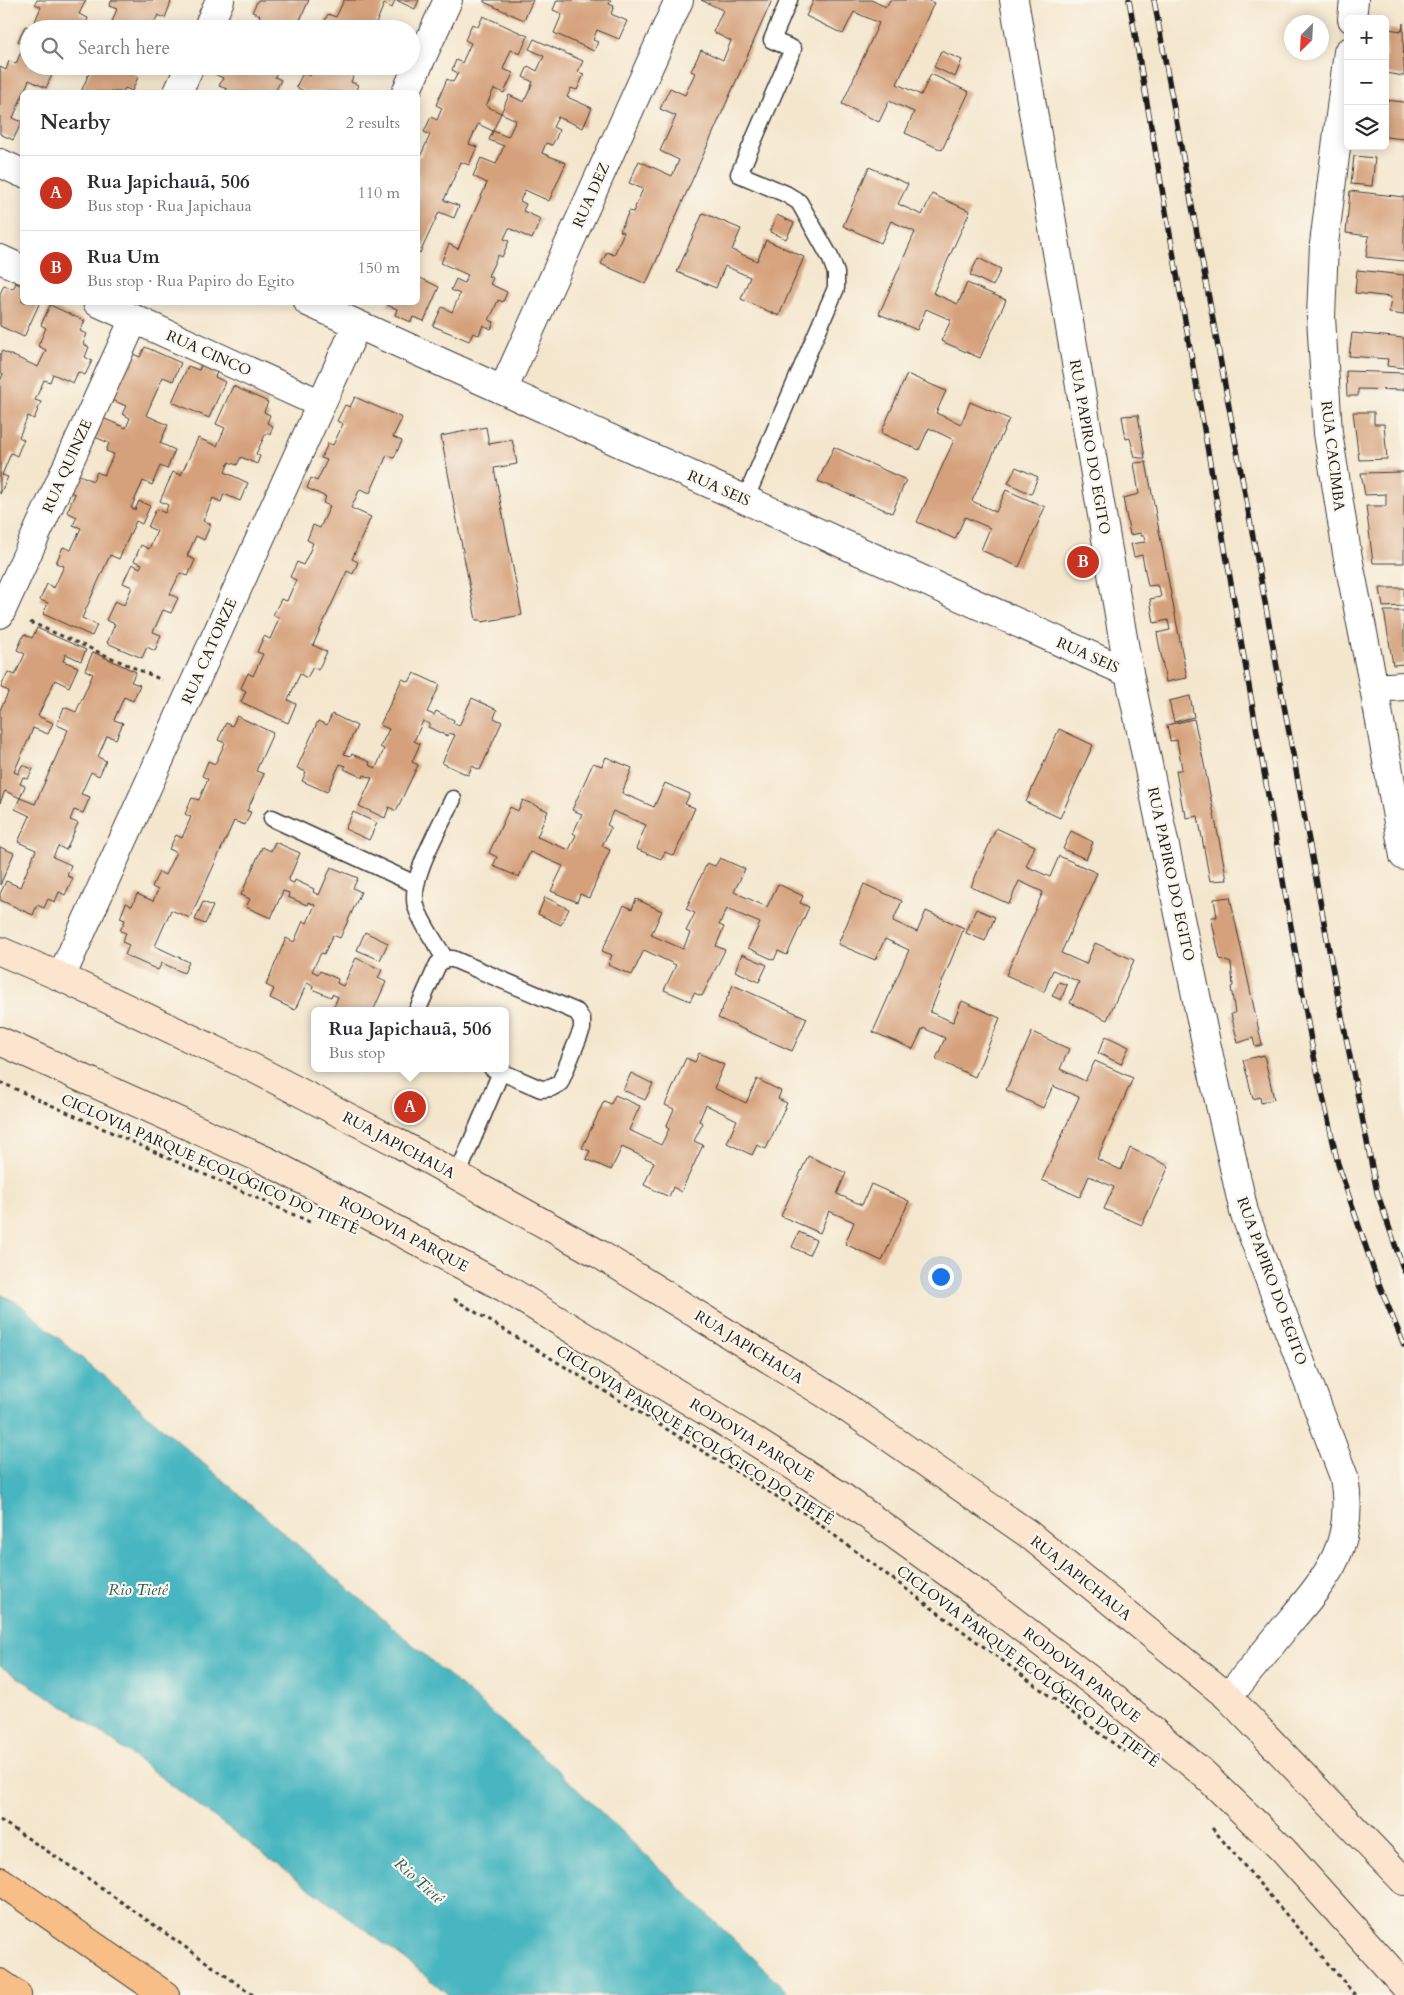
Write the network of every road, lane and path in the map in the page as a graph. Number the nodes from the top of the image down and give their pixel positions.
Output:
1 (220, 0) edge
2 (448, 0) edge
3 (679, 0) edge
4 (789, 0) edge
5 (1014, 0) edge
6 (1354, 0) edge
7 (1352, 15) edge
8 (211, 20) edge
9 (1347, 60) edge
10 (420, 61) edge
11 (186, 75) edge
12 (414, 75) edge
13 (179, 90) edge
14 (407, 90) edge
15 (0, 163) edge
16 (20, 172) edge
17 (0, 258) edge
18 (20, 268) edge
19 (104, 305) edge
20 (315, 305) edge
21 (134, 319) junction
22 (357, 325) junction
23 (503, 390) junction
24 (321, 404) junction
25 (744, 500) junction
26 (1, 612) edge
27 (1129, 673) junction
28 (1404, 686) edge
29 (1374, 688) junction
30 (190, 692) junction
31 (453, 799) dead end
32 (272, 818) dead end
33 (1404, 856) edge
34 (415, 884) junction
35 (0, 951) edge
36 (445, 959) junction
37 (62, 977) junction
38 (419, 1007) edge
39 (0, 1041) edge
40 (496, 1072) edge
41 (502, 1072) edge
42 (0, 1082) edge
43 (457, 1176) junction
44 (317, 1225) dead end
45 (449, 1296) dead end
46 (1228, 1698) junction
47 (1130, 1755) dead end
48 (0, 1820) edge
49 (1210, 1826) dead end
50 (0, 1881) edge
51 (1404, 1881) edge
52 (0, 1983) edge
53 (1404, 1985) edge
54 (16, 1995) edge
55 (165, 1995) edge
56 (253, 1995) edge
57 (1354, 1995) edge

1 - 8 street
2 - 10 street
3 - 23 street, RUA DEZ
4 - 25 lane
5 - 27 street, RUA PAPIRO DO EGITO
6 - 7 street
9 - 29 street, RUA CACIMBA
11 - 13 street
12 - 14 street
15 - 16 street
17 - 18 street
19 - 21 street, RUA CINCO
20 - 22 street, RUA SEIS
21 - 24 street, RUA CINCO
21 - 26 street, RUA QUINZE
22 - 23 street, RUA SEIS
22 - 24 street, RUA CATORZE
23 - 25 street, RUA SEIS
24 - 30 street, RUA CATORZE
25 - 27 street, RUA SEIS
26 - 30 path
27 - 46 street, RUA PAPIRO DO EGITO
28 - 29 street
29 - 33 street, RUA CACIMBA
30 - 37 street, RUA CATORZE
31 - 34 lane
32 - 34 lane
34 - 36 lane
35 - 37 street, RUA JAPICHAUA
36 - 38 lane
36 - 41 lane
37 - 43 street, RUA JAPICHAUA
39 - 53 street, RODOVIA PARQUE
40 - 43 lane
42 - 44 path, CICLOVIA PARQUE ECOLÓGICO DO TIETÊ
43 - 46 street, RUA JAPICHAUA
45 - 47 path, CICLOVIA PARQUE ECOLÓGICO DO TIETÊ
46 - 51 street, RUA JAPICHAUA
48 - 56 path
49 - 57 path
50 - 55 highway
52 - 54 highway

